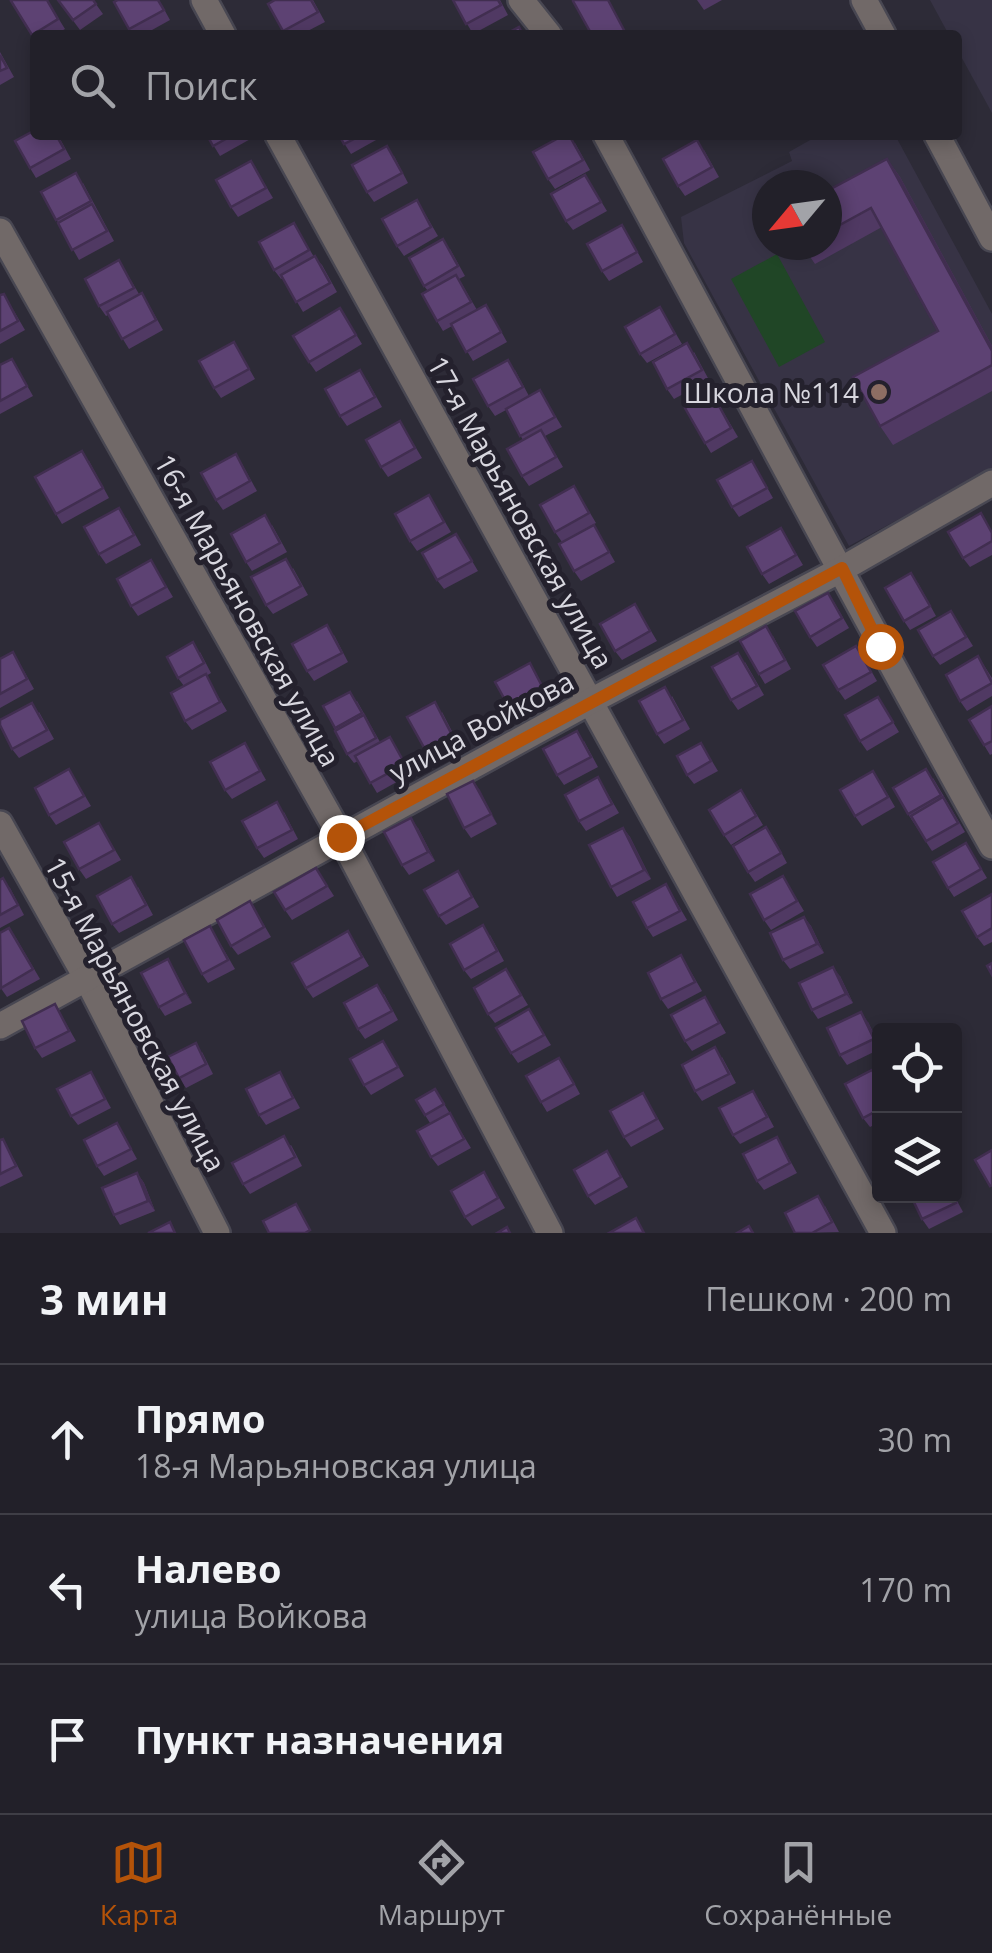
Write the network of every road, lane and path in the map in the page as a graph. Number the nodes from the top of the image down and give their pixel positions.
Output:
1 (204, 0) edge
2 (520, 0) edge
3 (864, 0) edge
4 (220, 30) edge
5 (544, 30) edge
6 (880, 30) edge
7 (281, 140) edge
8 (609, 140) edge
9 (940, 140) edge
10 (0, 231) edge
11 (992, 238) edge
12 (992, 482) edge
13 (842, 568) junction
14 (591, 701) junction
15 (0, 824) edge
16 (341, 837) junction
17 (992, 846) edge
18 (87, 979) junction
19 (0, 1026) edge
20 (217, 1233) edge
21 (550, 1233) edge
22 (883, 1233) edge

1 - 4 street
2 - 5 street
3 - 6 street
7 - 14 street, 17-я Марьяновская улица
8 - 13 street
9 - 11 street
10 - 16 street, 16-я Марьяновская улица
12 - 13 street, улица Войкова
13 - 14 street, улица Войкова
13 - 17 street
14 - 16 street, улица Войкова
14 - 22 street, 17-я Марьяновская улица
15 - 18 street, 15-я Марьяновская улица
16 - 18 street, улица Войкова
16 - 21 street, 16-я Марьяновская улица
18 - 19 street, улица Войкова
18 - 20 street, 15-я Марьяновская улица

